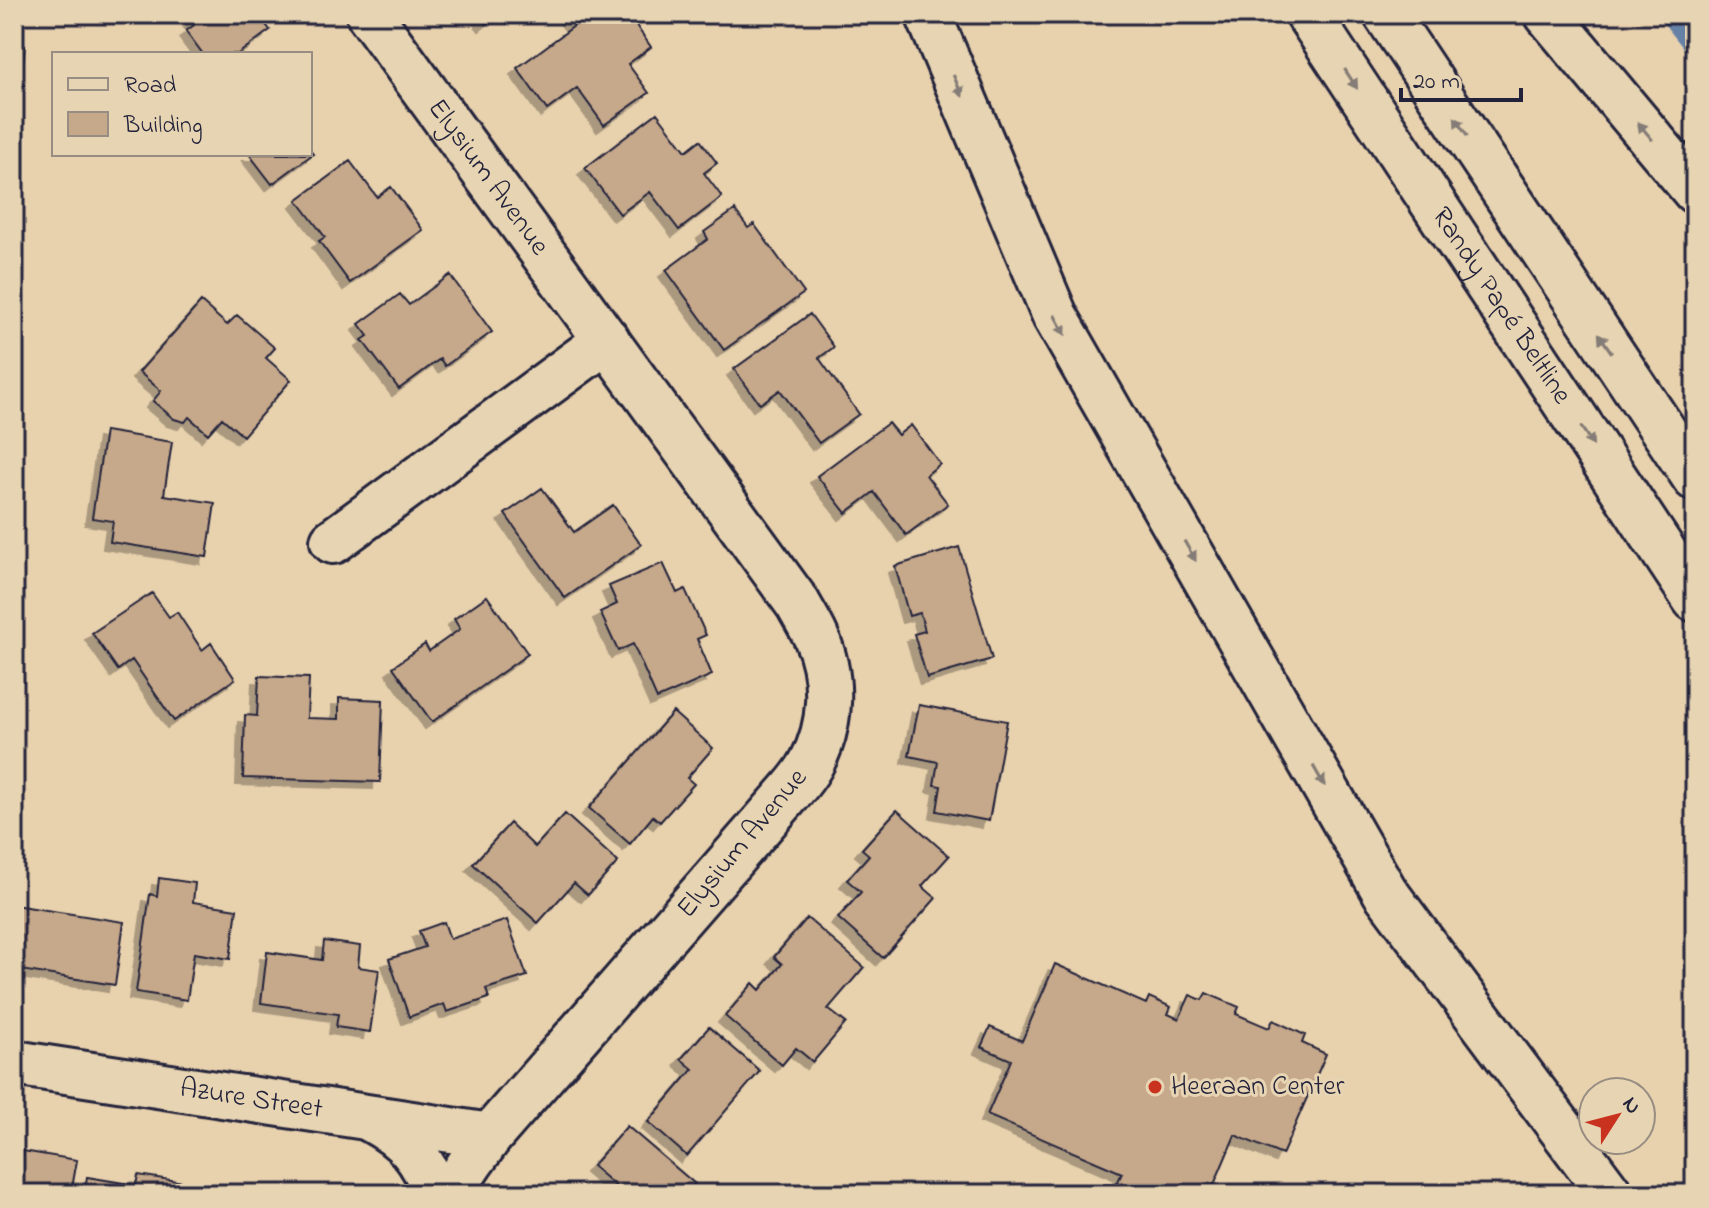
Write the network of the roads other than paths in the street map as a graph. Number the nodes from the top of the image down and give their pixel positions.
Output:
1 (369, 14) edge
2 (928, 14) edge
3 (1308, 14) edge
4 (1386, 14) edge
5 (1547, 14) edge
6 (1695, 191) edge
7 (607, 340) junction
8 (1695, 478) edge
9 (333, 541) dead end
10 (1695, 599) edge
11 (14, 1063) edge
12 (366, 1117) junction
13 (490, 1136) junction
14 (436, 1194) edge
15 (450, 1194) edge
16 (1610, 1194) edge

1 - 7 main road, Elysium Avenue
2 -> 16 main road
3 -> 10 main road, Randy Papé Beltline
8 -> 4 main road
6 -> 5 main road
7 - 9 main road
7 - 13 main road, Elysium Avenue
11 - 12 main road, Azure Street
12 - 13 main road, Azure Street
12 - 14 main road
13 - 15 main road, Elysium Avenue

